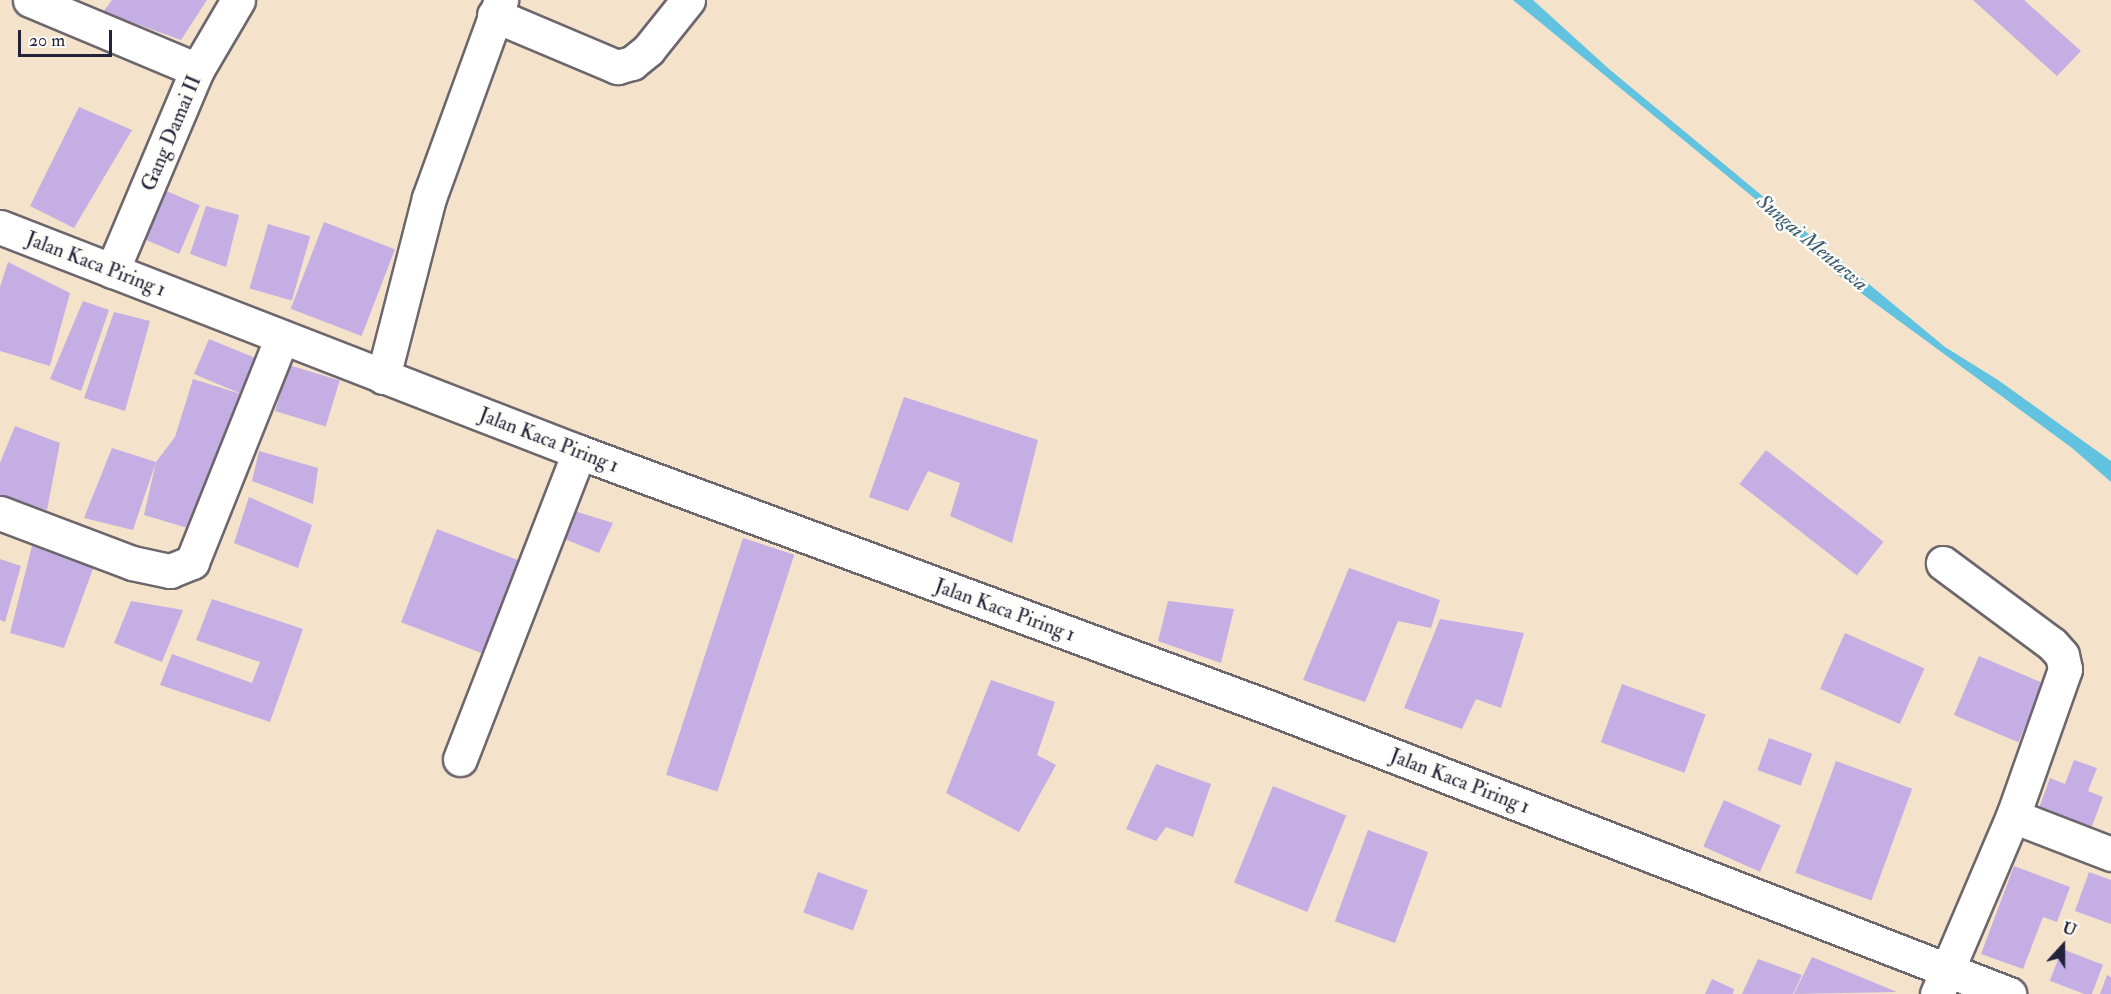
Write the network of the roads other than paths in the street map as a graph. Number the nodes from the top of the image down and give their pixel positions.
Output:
1 (30, 0) edge
2 (238, 0) edge
3 (688, 0) edge
4 (497, 8) edge
5 (197, 70) junction
6 (0, 227) edge
7 (112, 271) junction
8 (282, 338) junction
9 (382, 376) junction
10 (579, 452) junction
11 (0, 513) edge
12 (1943, 563) dead end
13 (460, 759) dead end
14 (2013, 816) junction
15 (2111, 854) edge
16 (1942, 982) edge
17 (2009, 994) edge

1 - 5 street
2 - 5 street, Gang Damai II
3 - 4 street
4 - 9 street
5 - 7 street, Gang Damai II
6 - 7 street, Jalan Kaca Piring 1
7 - 8 street, Jalan Kaca Piring 1
8 - 9 street, Jalan Kaca Piring 1
8 - 11 street
9 - 10 street, Jalan Kaca Piring 1
10 - 13 street
10 - 16 street, Jalan Kaca Piring 1
12 - 14 street
14 - 15 street
14 - 16 street
16 - 17 street, Jalan Kaca Piring 1

